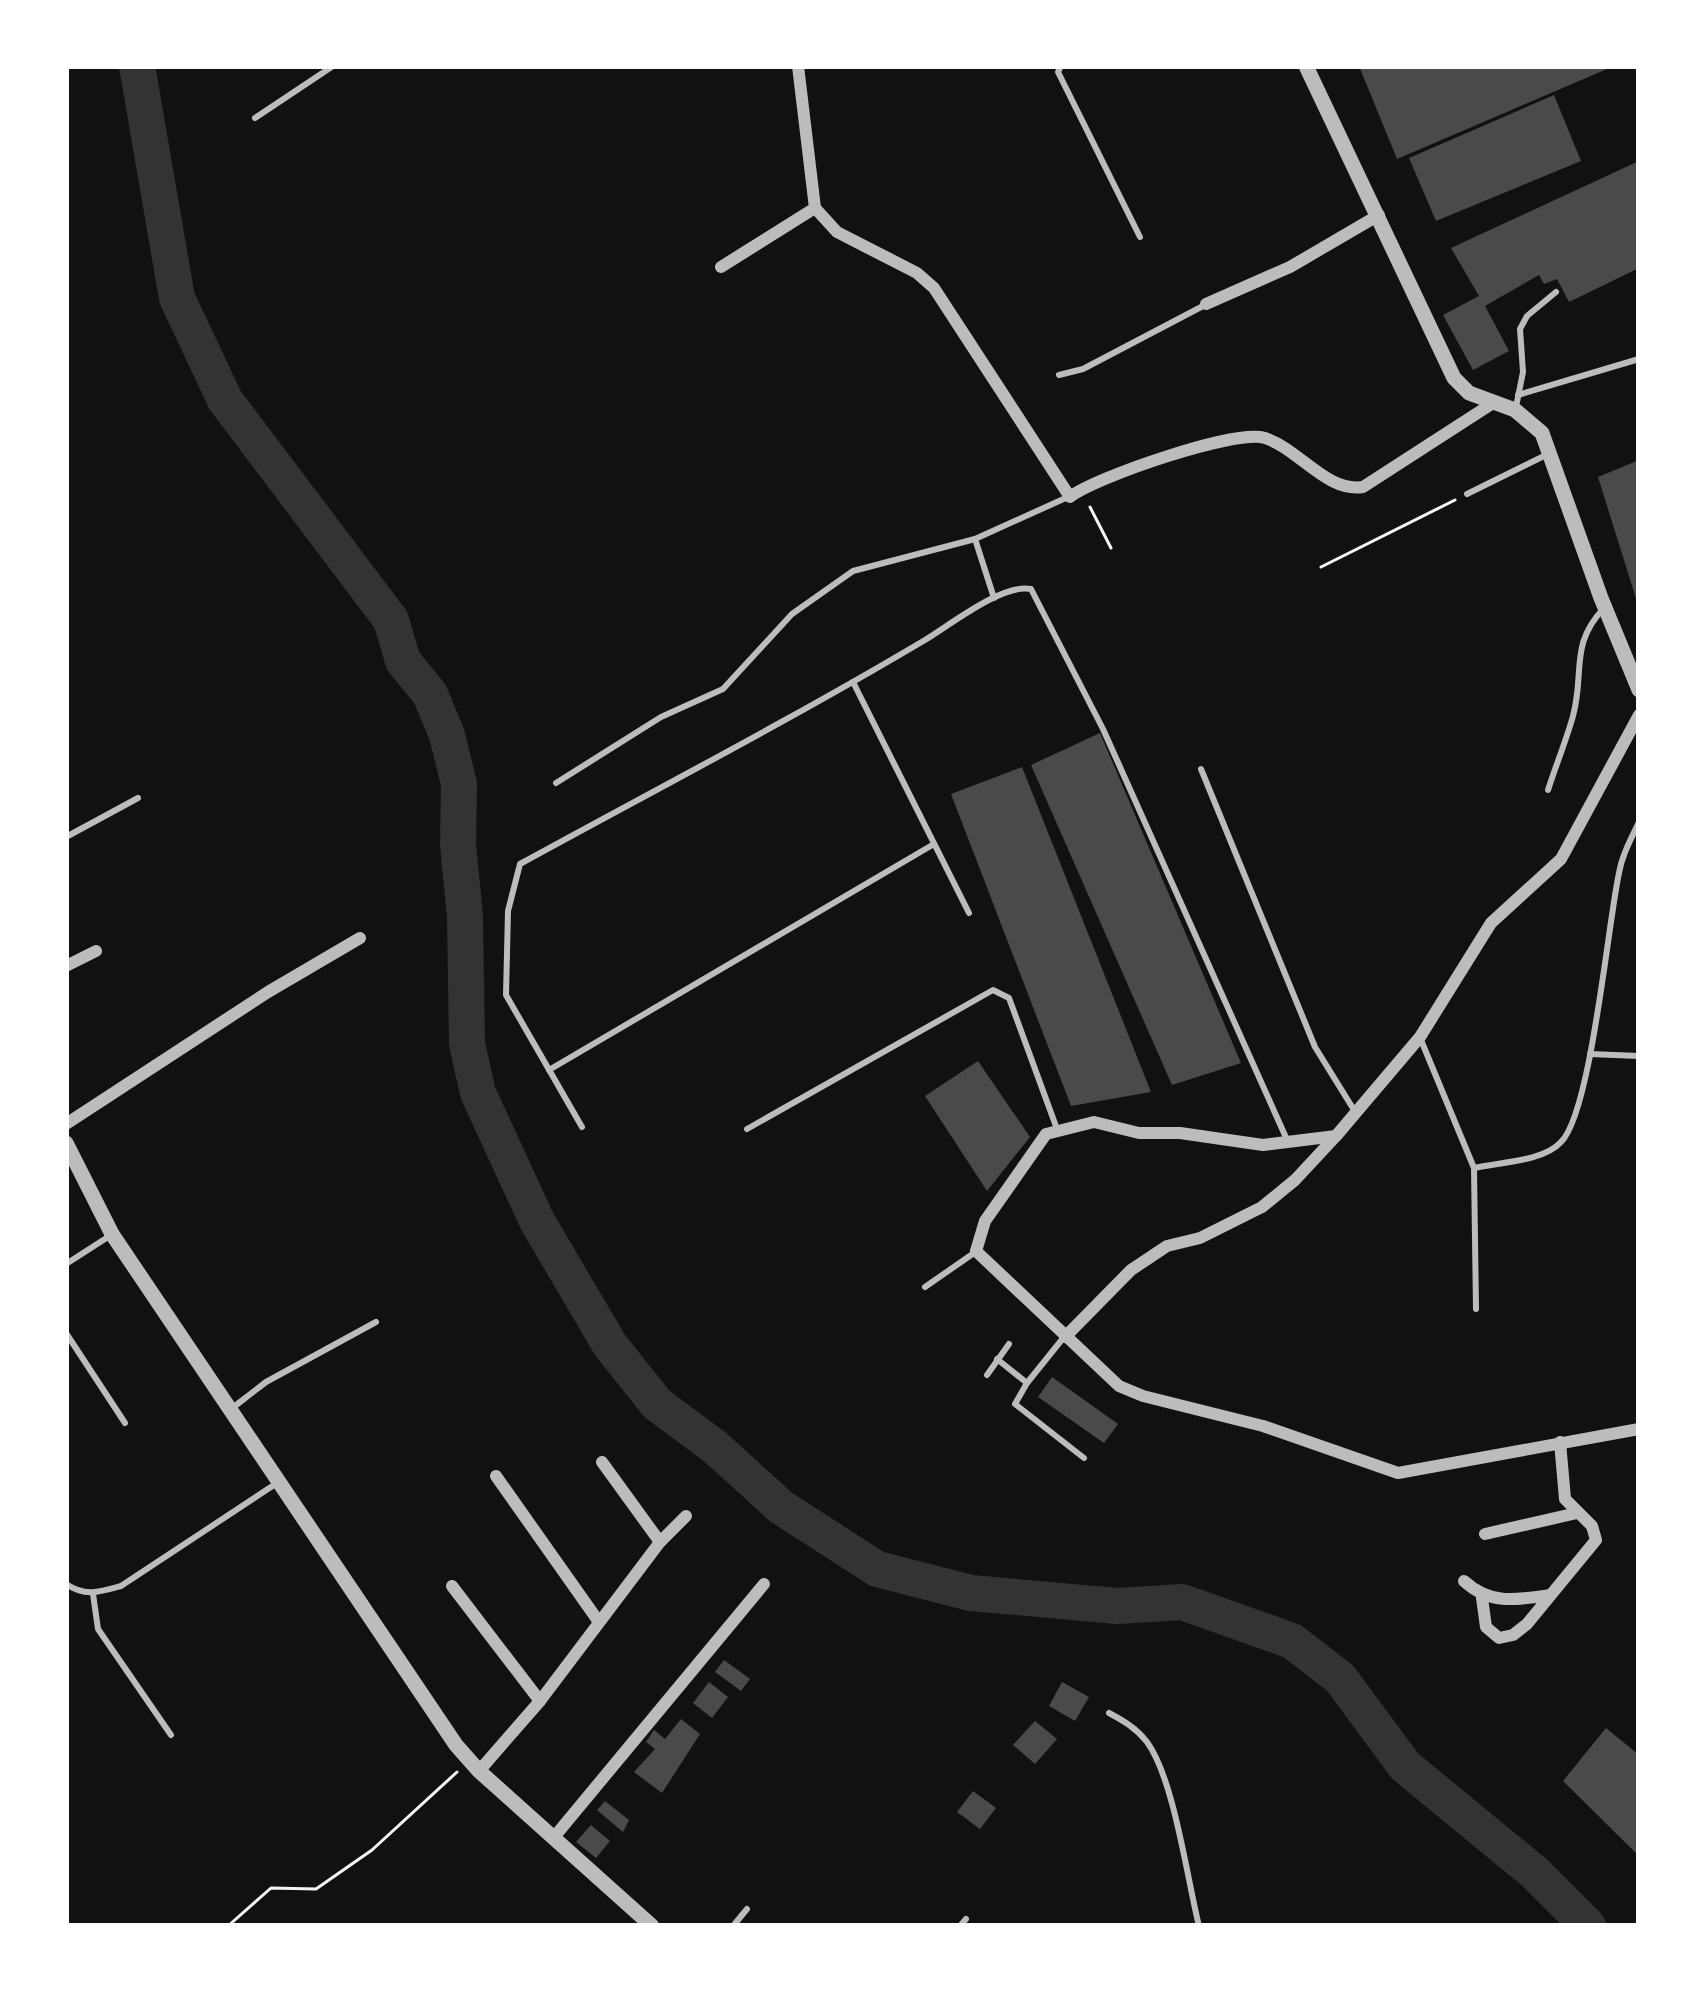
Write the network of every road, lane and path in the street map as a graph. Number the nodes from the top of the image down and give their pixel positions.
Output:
1 (333, 66) edge
2 (798, 66) edge
3 (1061, 66) edge
4 (1306, 66) edge
5 (255, 118) dead end
6 (815, 208) junction
7 (1379, 215) junction
8 (1140, 237) dead end
9 (721, 267) dead end
10 (1556, 292) dead end
11 (1206, 304) joint
12 (1639, 358) edge
13 (1059, 375) dead end
14 (1493, 403) junction
15 (1516, 403) junction
16 (1551, 452) junction
17 (1075, 493) junction
18 (1467, 494) joint
19 (975, 539) junction
20 (1111, 548) dead end
21 (1322, 567) dead end
22 (994, 598) junction
23 (1605, 607) junction
24 (853, 682) junction
25 (1639, 690) edge
26 (1639, 715) edge
27 (1201, 770) dead end
28 (556, 783) dead end
29 (1547, 790) dead end
30 (138, 798) dead end
31 (1639, 822) edge
32 (66, 837) edge
33 (934, 844) junction
34 (969, 913) dead end
35 (360, 938) dead end
36 (96, 951) dead end
37 (66, 966) edge
38 (1420, 1037) junction
39 (1590, 1054) junction
40 (1639, 1056) edge
41 (549, 1070) junction
42 (1356, 1113) junction
43 (66, 1124) edge
44 (582, 1127) dead end
45 (747, 1129) dead end
46 (1057, 1129) junction
47 (1336, 1136) junction
48 (66, 1143) edge
49 (1289, 1144) junction
50 (1474, 1168) junction
51 (112, 1234) junction
52 (976, 1251) junction
53 (66, 1264) edge
54 (925, 1287) dead end
55 (1476, 1309) dead end
56 (376, 1322) dead end
57 (66, 1333) edge
58 (1065, 1336) junction
59 (1009, 1344) dead end
60 (997, 1359) junction
61 (987, 1375) dead end
62 (1027, 1383) junction
63 (231, 1409) junction
64 (124, 1423) dead end
65 (1639, 1429) edge
66 (1560, 1442) junction
67 (1084, 1458) dead end
68 (602, 1462) dead end
69 (496, 1475) dead end
70 (277, 1483) junction
71 (1577, 1513) junction
72 (686, 1516) dead end
73 (1486, 1534) dead end
74 (660, 1542) junction
75 (1464, 1581) dead end
76 (66, 1584) edge
77 (764, 1584) dead end
78 (452, 1586) dead end
79 (93, 1594) junction
80 (1551, 1595) junction
81 (1482, 1598) junction
82 (599, 1622) junction
83 (540, 1701) junction
84 (1109, 1713) dead end
85 (171, 1736) dead end
86 (474, 1766) junction
87 (554, 1836) junction
88 (747, 1909) dead end
89 (227, 1926) edge
90 (652, 1926) edge
91 (733, 1926) edge
92 (1199, 1926) edge

1 - 5 lane
2 - 6 street
3 - 8 lane
4 - 7 street
6 - 9 street
6 - 17 street
7 - 11 street
7 - 14 street
10 - 15 lane
11 - 13 lane
12 - 15 lane
14 - 15 street
14 - 17 street
15 - 16 street
16 - 18 lane
16 - 23 street
17 - 19 lane
17 - 20 path
18 - 21 path
19 - 22 lane
19 - 28 lane
22 - 24 lane
22 - 49 lane
23 - 25 street
23 - 29 lane
24 - 33 lane
24 - 41 lane
26 - 38 street
27 - 42 lane
30 - 32 lane
31 - 39 lane
33 - 34 lane
33 - 41 lane
35 - 43 street
36 - 37 street
38 - 42 street
38 - 50 lane
39 - 40 lane
39 - 50 lane
41 - 44 lane
42 - 47 street
45 - 46 lane
46 - 49 street
46 - 52 street
47 - 49 street
47 - 58 street
48 - 51 street
50 - 55 lane
51 - 53 lane
51 - 63 street
52 - 54 lane
52 - 58 street
56 - 63 lane
57 - 64 lane
58 - 62 lane
58 - 66 street
59 - 60 lane
60 - 61 lane
60 - 62 lane
62 - 67 lane
63 - 70 street
65 - 66 street
66 - 71 street
68 - 74 street
69 - 82 street
70 - 79 lane
70 - 86 street
71 - 73 street
71 - 80 street
72 - 74 street
74 - 82 street
75 - 81 street
76 - 79 lane
77 - 87 street
78 - 83 street
79 - 85 lane
80 - 81 street
80 - 81 street
82 - 83 street
83 - 86 street
84 - 92 lane
86 - 87 street
86 - 89 path
87 - 90 street
88 - 91 lane

